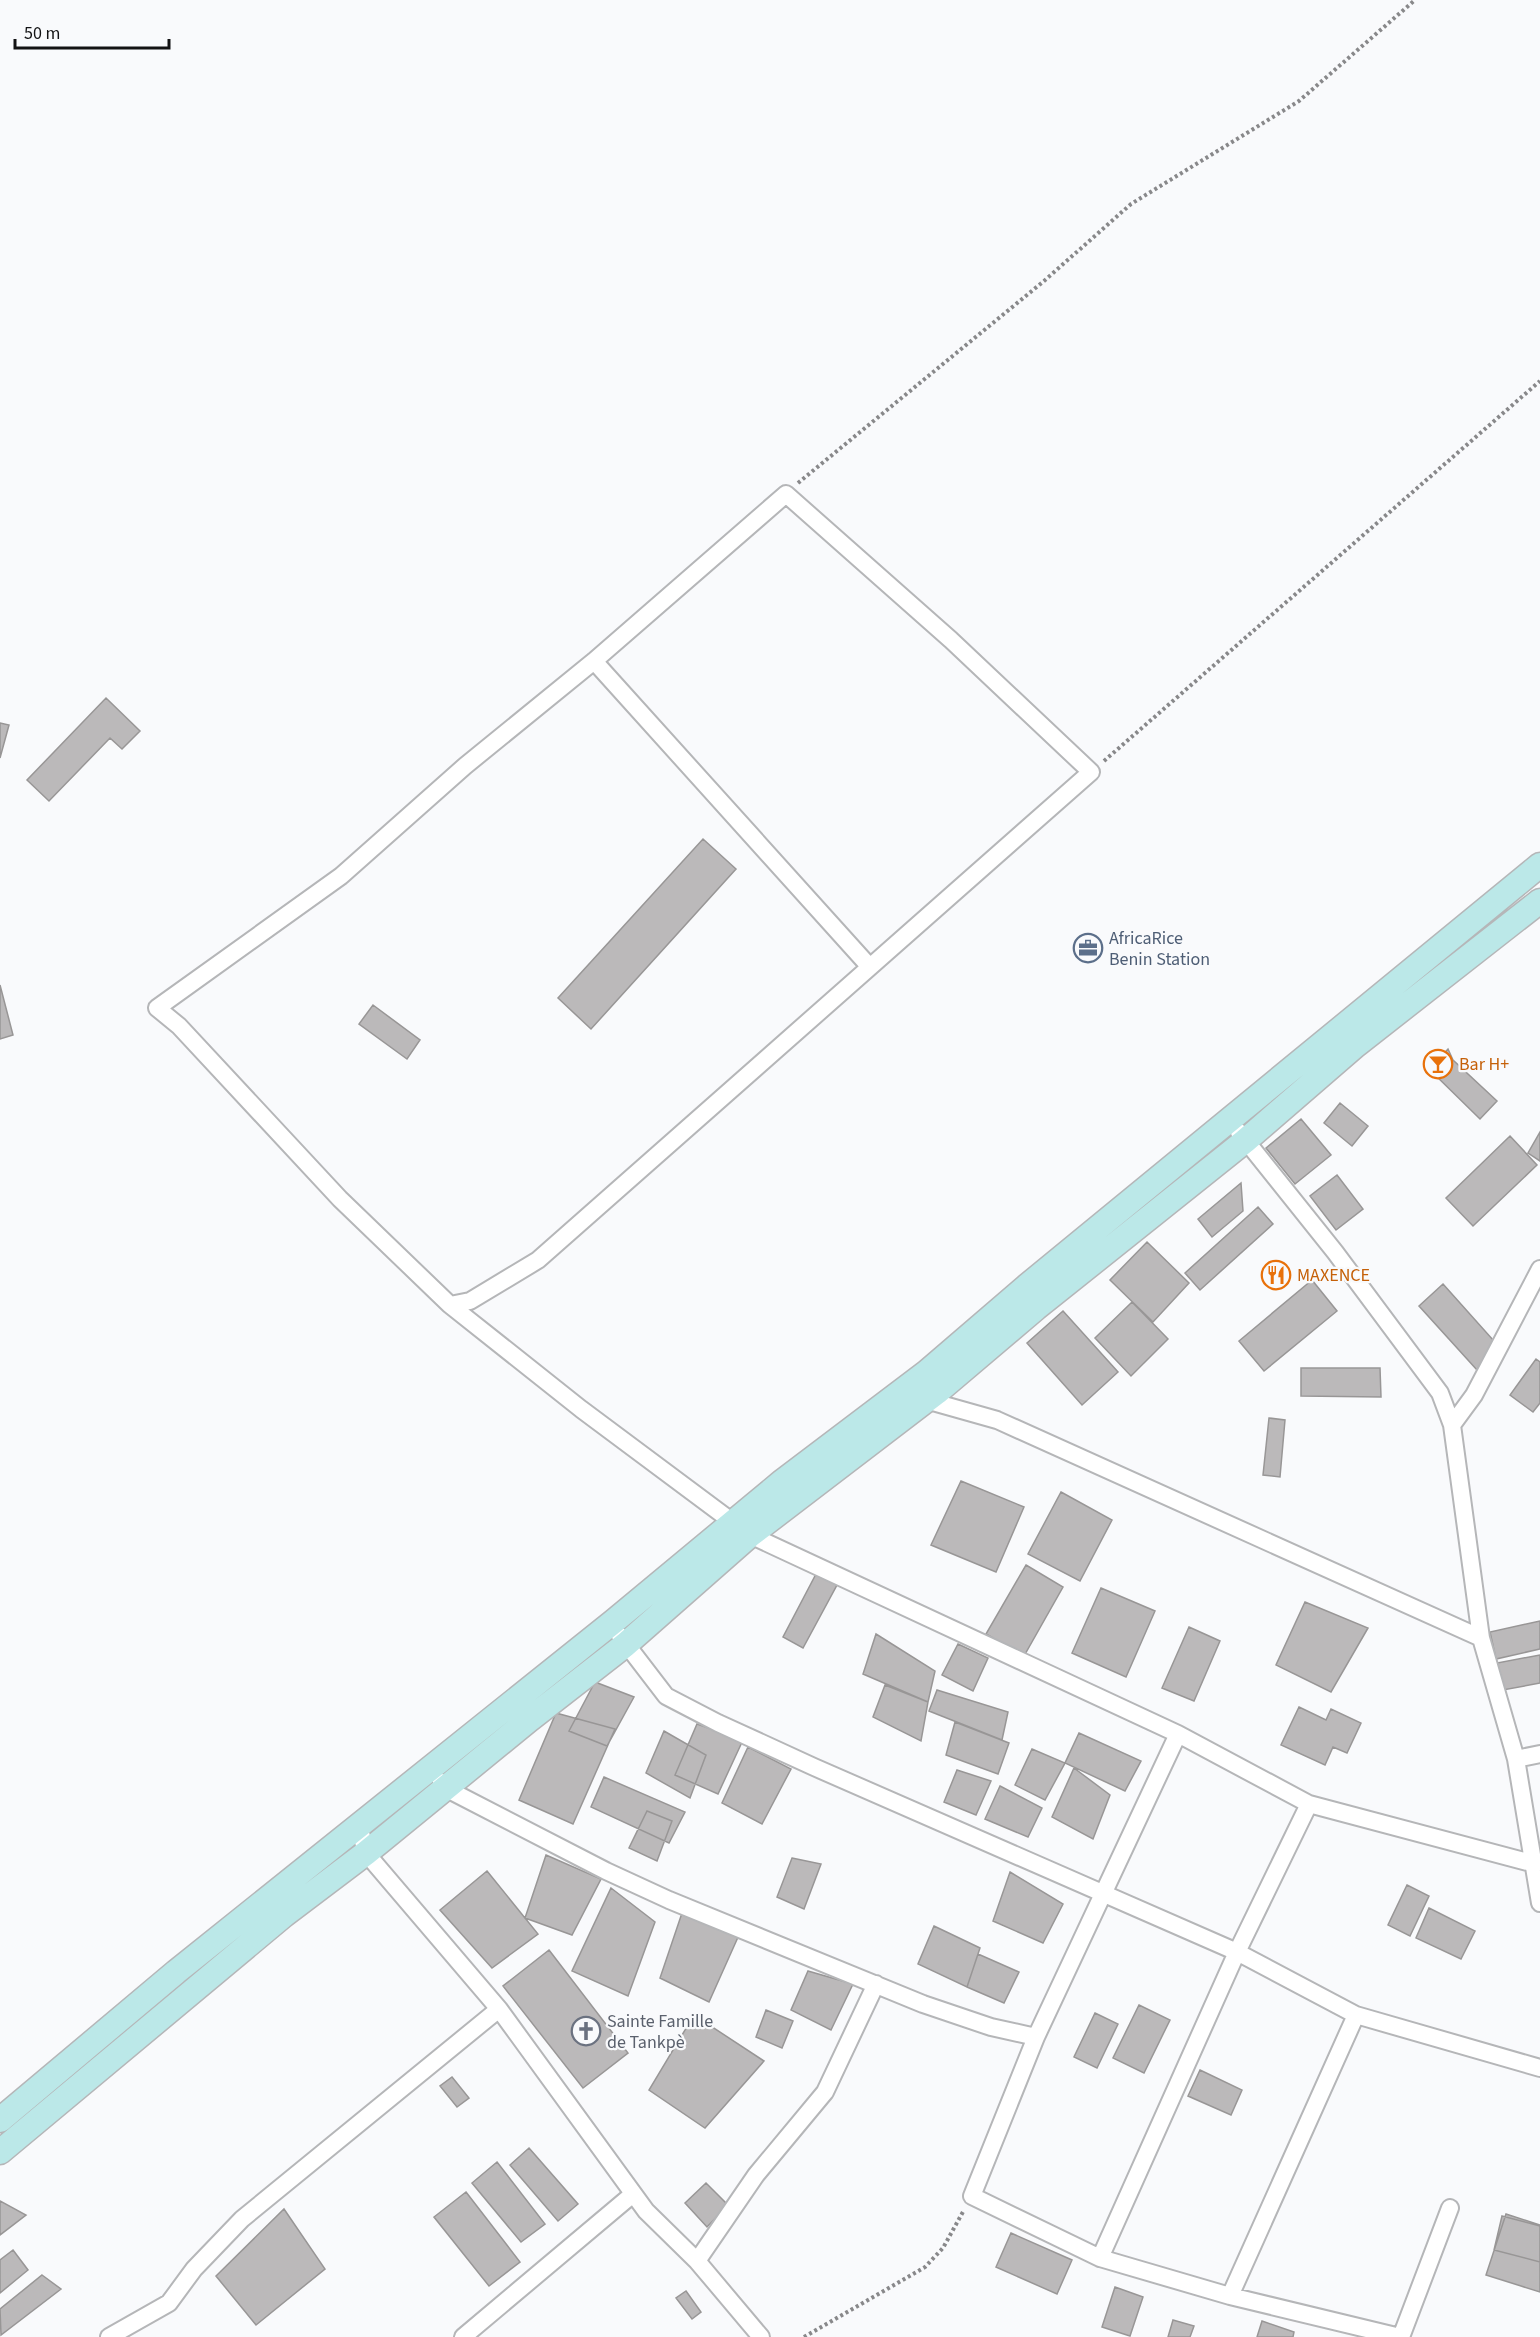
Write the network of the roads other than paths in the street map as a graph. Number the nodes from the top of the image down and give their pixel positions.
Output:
1 (594, 661) junction
2 (1540, 865) edge
3 (1540, 901) edge
4 (869, 966) junction
5 (1229, 1119) junction
6 (1245, 1141) junction
7 (1540, 1269) edge
8 (450, 1305) junction
9 (920, 1392) junction
10 (1452, 1425) junction
11 (741, 1529) junction
12 (613, 1622) junction
13 (1481, 1638) junction
14 (625, 1645) junction
15 (1178, 1734) junction
16 (1540, 1755) edge
17 (1516, 1759) junction
18 (429, 1769) junction
19 (447, 1789) junction
20 (1309, 1804) junction
21 (359, 1825) junction
22 (366, 1853) junction
23 (1535, 1864) junction
24 (1104, 1892) junction
25 (1540, 1903) edge
26 (1237, 1952) junction
27 (876, 1983) junction
28 (499, 2009) junction
29 (1356, 2015) junction
30 (1036, 2037) junction
31 (1540, 2068) edge
32 (0, 2120) edge
33 (0, 2152) edge
34 (633, 2194) junction
35 (1450, 2208) dead end
36 (1100, 2258) junction
37 (697, 2261) junction
38 (1230, 2296) junction
39 (109, 2337) edge
40 (463, 2337) edge
41 (761, 2337) edge
42 (1401, 2337) edge

1 - 4 street
1 - 4 street
1 - 8 street
2 - 5 main road
3 - 6 main road
4 - 8 street
5 - 6 street
5 - 9 main road
6 - 9 main road
6 - 10 street
7 - 10 street
8 - 11 street
9 - 11 main road
9 - 13 street
10 - 13 street
11 - 12 main road
11 - 14 main road
11 - 15 street
12 - 14 street
12 - 18 main road
13 - 17 street
14 - 19 main road
14 - 24 street
15 - 20 street
15 - 24 street
16 - 17 street
17 - 23 street
18 - 19 street
18 - 21 main road
19 - 22 main road
19 - 27 street
20 - 23 street
20 - 26 street
21 - 22 street
21 - 32 main road
22 - 28 street
22 - 33 main road
23 - 25 street
24 - 26 street
24 - 30 street
26 - 29 street
26 - 36 street
27 - 30 street
27 - 37 street
28 - 34 street
28 - 39 street
29 - 31 street
29 - 38 street
30 - 36 street
34 - 37 street
34 - 40 street
35 - 42 street
36 - 38 street
37 - 41 street
38 - 42 street

